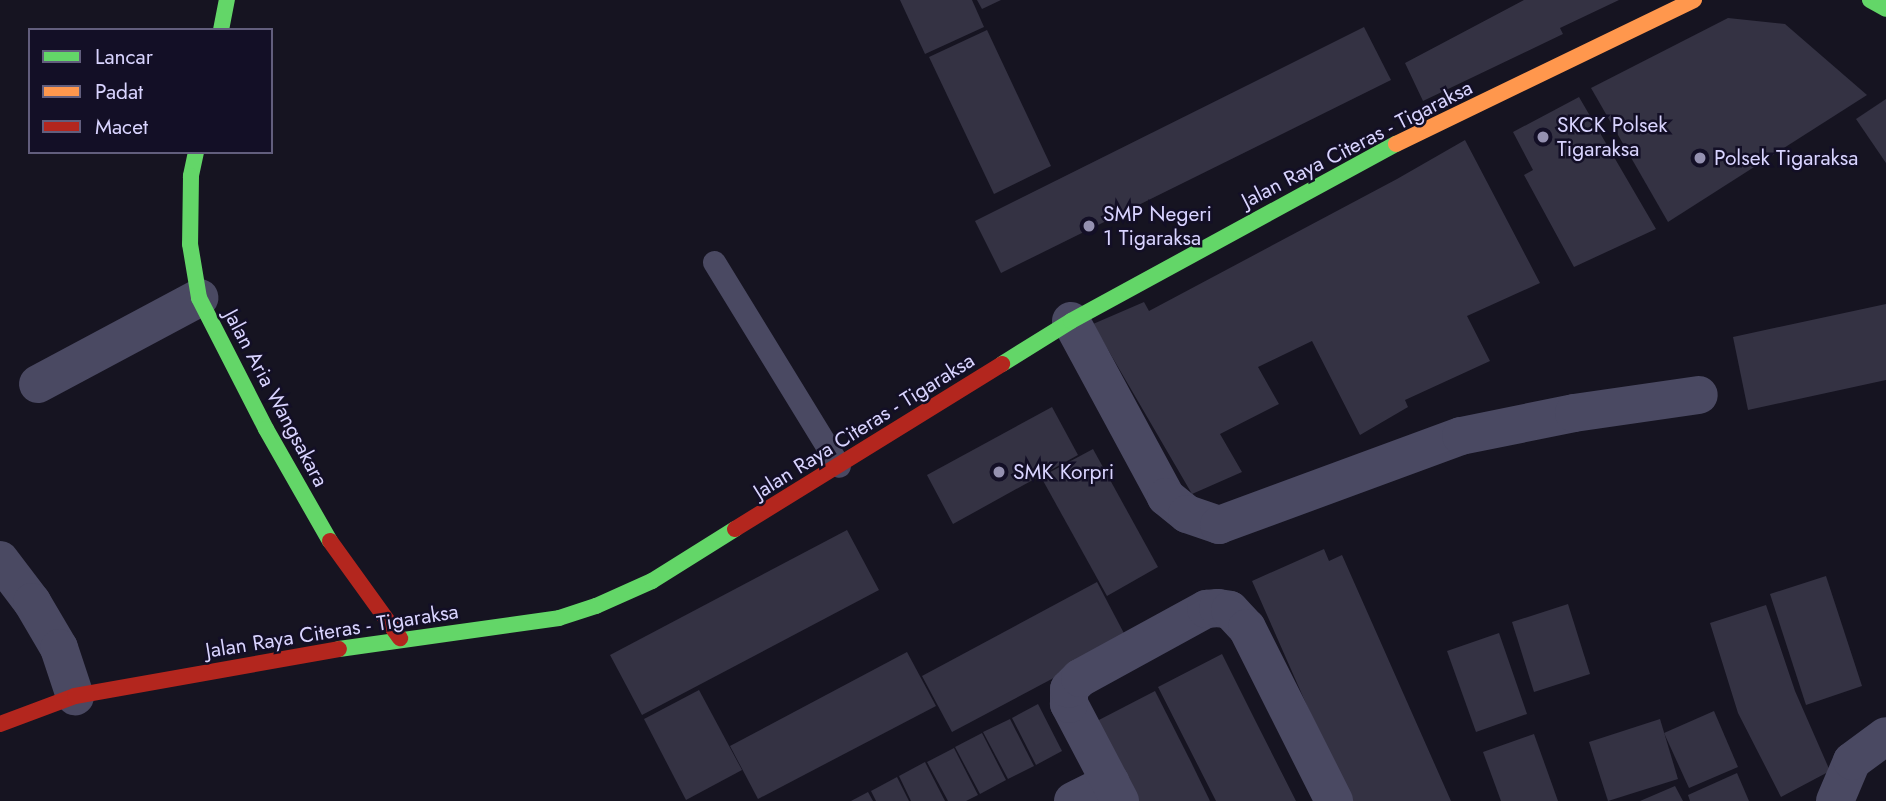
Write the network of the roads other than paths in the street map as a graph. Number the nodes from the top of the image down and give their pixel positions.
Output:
1 (227, 0) edge
2 (1694, 0) edge
3 (1870, 0) edge
4 (1886, 9) edge
5 (221, 28) edge
6 (196, 154) edge
7 (714, 262) dead end
8 (199, 298) junction
9 (1071, 321) junction
10 (38, 384) dead end
11 (1699, 395) dead end
12 (839, 466) junction
13 (0, 560) edge
14 (400, 638) junction
15 (75, 696) junction
16 (0, 724) edge
17 (1886, 736) edge
18 (1116, 791) edge
19 (1073, 801) edge
20 (1334, 801) edge
21 (1835, 801) edge

1 - 5 main road
2 - 9 main road, Jalan Raya Citeras - Tigaraksa
3 - 4 main road
6 - 8 main road, Jalan Aria Wangsakara
7 - 12 lane
8 - 10 street
8 - 14 main road, Jalan Aria Wangsakara
9 - 11 street
9 - 12 main road, Jalan Raya Citeras - Tigaraksa
12 - 14 main road, Jalan Raya Citeras - Tigaraksa
13 - 15 street
14 - 15 main road, Jalan Raya Citeras - Tigaraksa
15 - 16 main road, Jalan Raya Citeras - Tigaraksa
17 - 21 street
18 - 19 street
18 - 20 street

